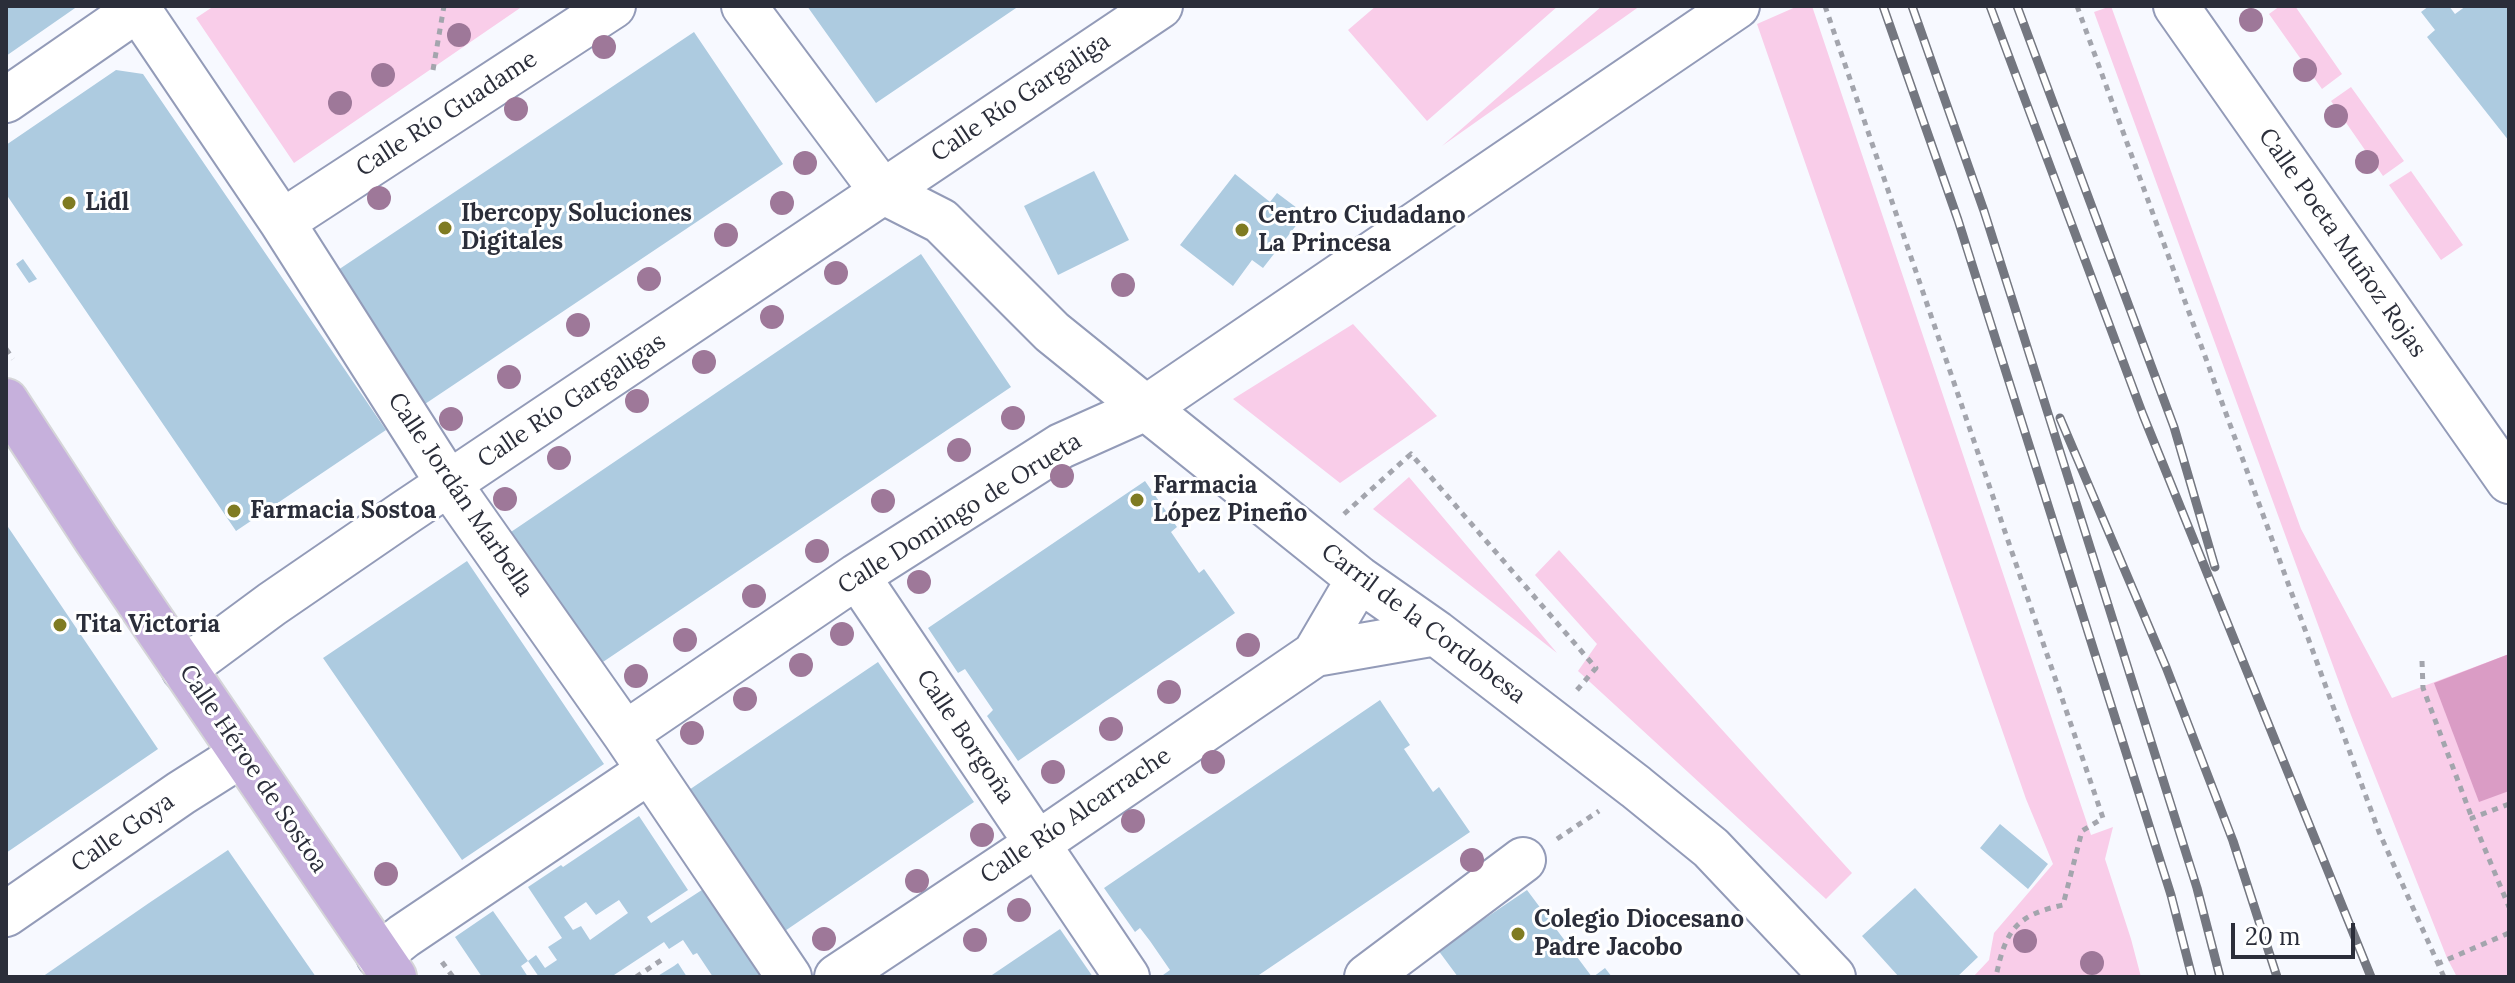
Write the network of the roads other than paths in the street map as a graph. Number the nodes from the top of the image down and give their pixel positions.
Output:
1 (613, 6) edge
2 (744, 6) edge
3 (1160, 6) edge
4 (1737, 6) edge
5 (2176, 6) edge
6 (140, 8) edge
7 (6, 100) edge
8 (882, 191) junction
9 (282, 222) junction
10 (6, 401) edge
11 (1146, 408) junction
12 (2509, 481) edge
13 (449, 484) junction
14 (857, 576) junction
15 (1359, 579) junction
16 (1436, 633) junction
17 (1315, 654) junction
18 (184, 669) junction
19 (625, 734) junction
20 (241, 755) junction
21 (649, 771) junction
22 (1037, 844) junction
23 (1523, 860) road end
24 (10, 902) edge
25 (386, 966) edge
26 (789, 977) edge
27 (837, 977) edge
28 (1127, 977) edge
29 (1367, 977) edge
30 (1833, 977) edge

1 - 9 street, Calle Río Guadame
2 - 8 street, Carril de la Cordobesa
3 - 8 street, Calle Río Gargaliga
4 - 11 street, Calle Domingo de Orueta
5 - 12 street, Calle Poeta Muñoz Rojas
6 - 7 street
6 - 9 street, Calle Jordán Marbella
8 - 11 street, Carril de la Cordobesa
8 - 13 street, Calle Río Gargaligas
9 - 13 street, Calle Jordán Marbella
10 - 18 main road, Calle Héroe de Sostoa
11 - 14 street, Calle Domingo de Orueta
11 - 15 street, Carril de la Cordobesa
13 - 18 street, Calle Río Gargaligas
13 - 19 street, Calle Jordán Marbella
14 - 19 street, Calle Domingo de Orueta
14 - 22 street, Calle Borgoña
15 - 16 street, Carril de la Cordobesa
15 - 17 street, Calle Río Alcarrache
16 - 17 street, Calle Río Alcarrache
16 - 30 street, Carril de la Cordobesa
17 - 22 street, Calle Río Alcarrache
18 - 20 main road, Calle Héroe de Sostoa
19 - 21 street, Calle Jordán Marbella
20 - 24 street, Calle Goya
20 - 25 main road, Calle Héroe de Sostoa
21 - 25 street
21 - 26 street, Calle Jordán Marbella
22 - 27 street, Calle Río Alcarrache
22 - 28 street, Calle Borgoña
23 - 29 street

